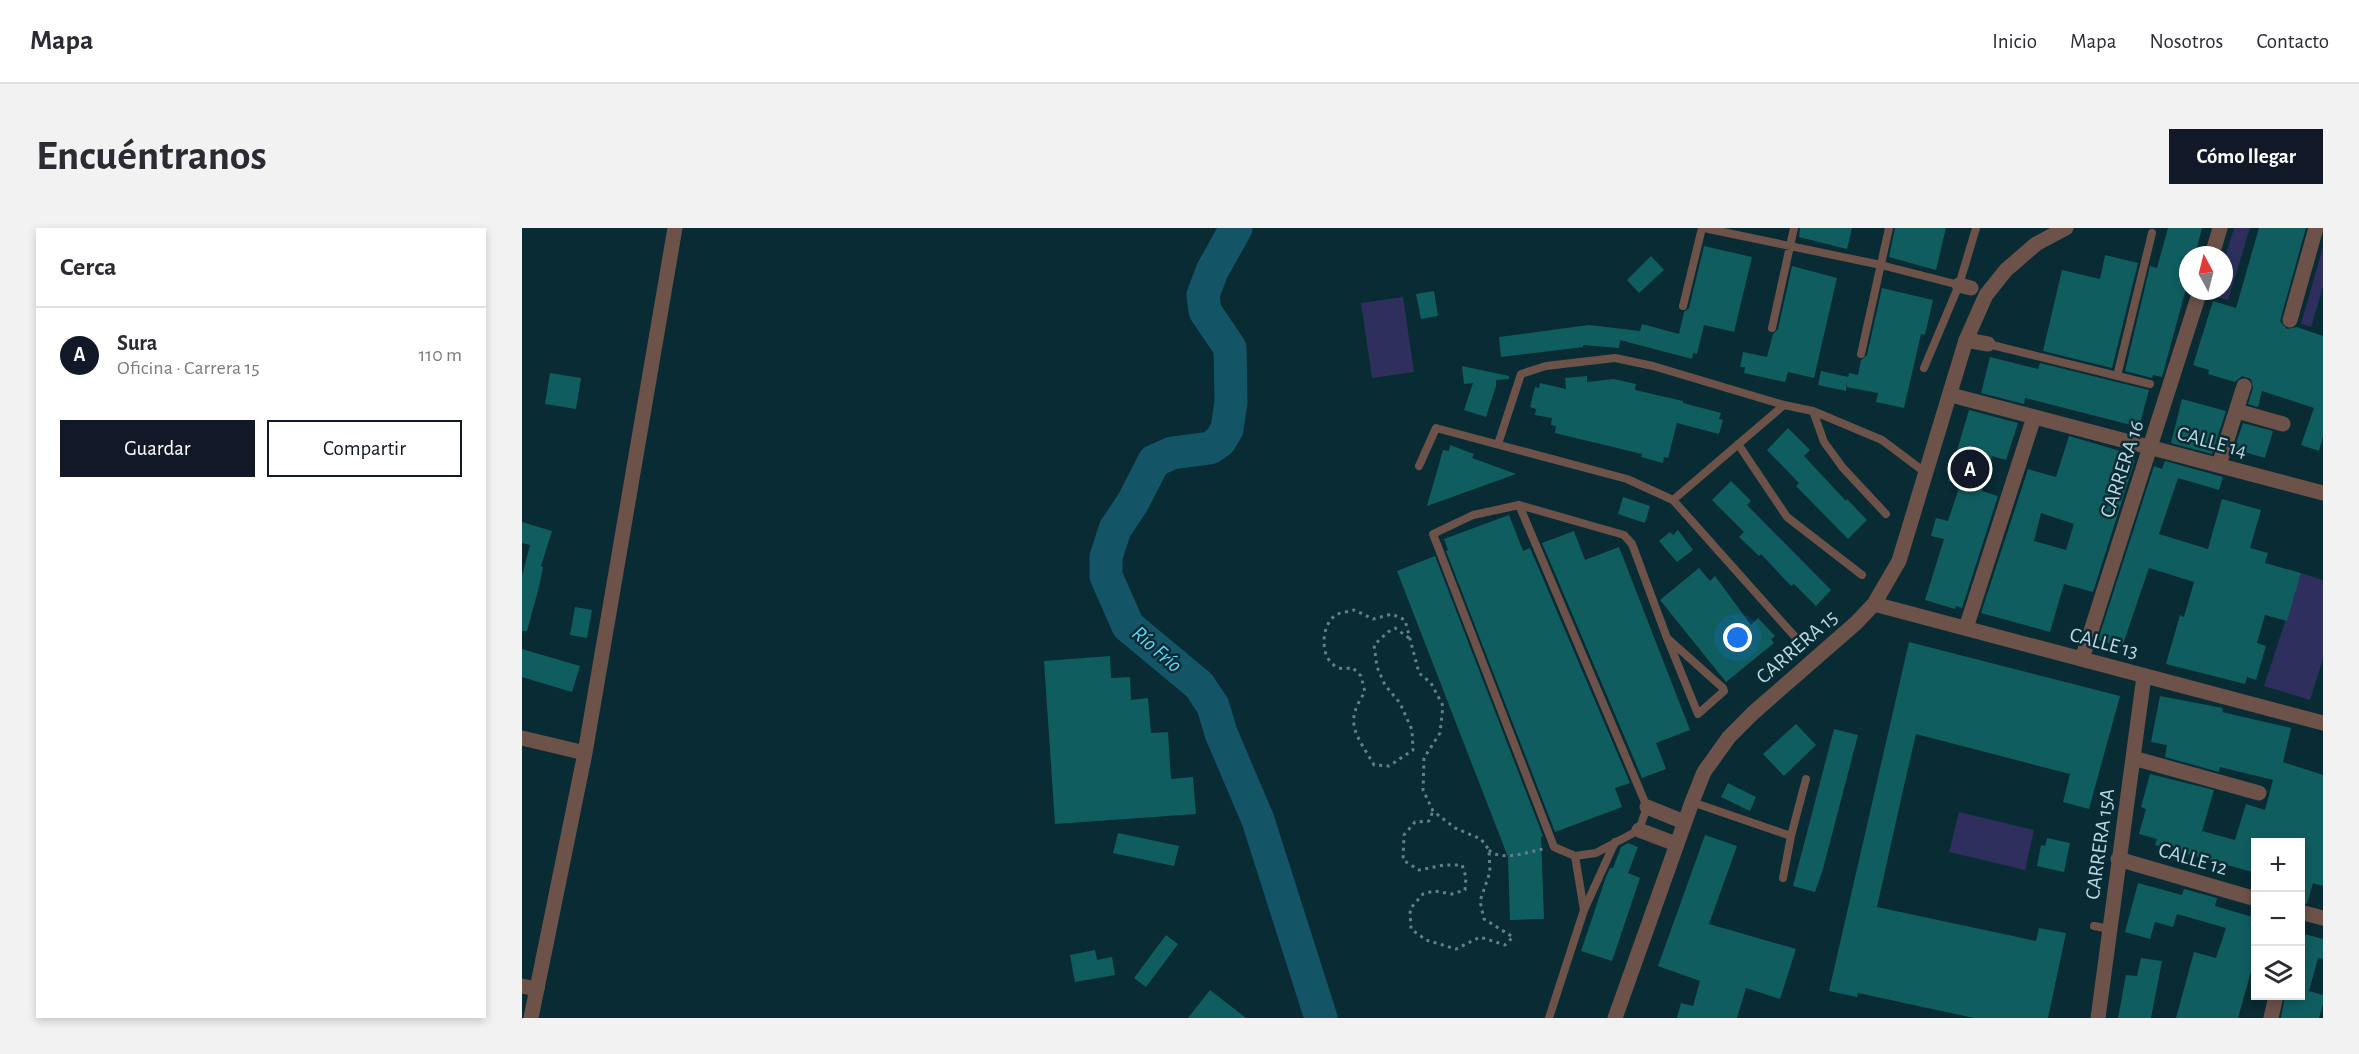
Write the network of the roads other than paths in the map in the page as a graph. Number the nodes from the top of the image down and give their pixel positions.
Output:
1 (675, 228) edge
2 (1703, 228) edge
3 (1794, 228) edge
4 (1889, 228) edge
5 (1977, 228) edge
6 (2066, 228) edge
7 (2220, 228) edge
8 (2316, 228) edge
9 (2152, 233) dead end
10 (1790, 245) junction
11 (2215, 246) edge
12 (1881, 265) junction
13 (1965, 287) junction
14 (1986, 295) junction
15 (2197, 300) edge
16 (1683, 306) dead end
17 (2290, 321) dead end
18 (1772, 328) dead end
19 (1966, 340) junction
20 (1988, 344) joint
21 (1861, 354) dead end
22 (1924, 368) dead end
23 (2117, 376) junction
24 (2150, 384) dead end
25 (2244, 386) dead end
26 (1951, 395) junction
27 (1785, 405) junction
28 (1813, 411) junction
29 (2237, 411) junction
30 (2034, 417) junction
31 (2283, 424) dead end
32 (1498, 444) junction
33 (1738, 444) junction
34 (2151, 447) junction
35 (2219, 465) junction
36 (1419, 466) dead end
37 (1926, 473) junction
38 (2323, 493) edge
39 (1673, 500) junction
40 (1519, 505) junction
41 (1886, 513) dead end
42 (1862, 575) dead end
43 (1874, 604) junction
44 (1966, 628) junction
45 (1667, 638) junction
46 (1797, 639) dead end
47 (2082, 659) junction
48 (2144, 676) junction
49 (2323, 723) edge
50 (522, 738) edge
51 (585, 753) junction
52 (2133, 758) junction
53 (1806, 779) dead end
54 (2259, 793) dead end
55 (1692, 802) junction
56 (1647, 807) junction
57 (1684, 822) junction
58 (1639, 830) junction
59 (1791, 836) junction
60 (1615, 842) junction
61 (1676, 844) junction
62 (1575, 856) junction
63 (2118, 859) junction
64 (1783, 878) dead end
65 (2251, 898) edge
66 (1584, 910) junction
67 (2305, 913) edge
68 (2323, 918) edge
69 (2094, 926) dead end
70 (2110, 930) junction
71 (530, 987) edge
72 (2275, 1000) edge
73 (531, 1018) edge
74 (1549, 1018) edge
75 (1615, 1018) edge
76 (2098, 1018) edge
77 (2271, 1018) edge

1 - 51 street
2 - 10 lane
2 - 16 lane
3 - 10 lane
4 - 12 lane
5 - 13 lane
6 - 14 street, CARRERA 15
7 - 11 street
8 - 17 street
9 - 23 lane
10 - 12 lane
10 - 18 lane
12 - 13 lane
12 - 21 lane
13 - 14 lane
13 - 22 lane
14 - 19 street, CARRERA 15
15 - 34 street, CARRERA 16
19 - 20 street
19 - 26 street, CARRERA 15
20 - 23 lane
23 - 24 lane
25 - 29 street
26 - 30 street, CALLE 14
26 - 37 street, CARRERA 15
27 - 28 lane
27 - 32 lane
27 - 33 lane
28 - 37 lane
28 - 41 lane
29 - 31 street
29 - 35 street
30 - 34 street, CALLE 14
30 - 44 street
32 - 36 lane
32 - 39 lane
33 - 39 lane
33 - 42 lane
34 - 35 street, CALLE 14
34 - 47 street, CARRERA 16
35 - 38 street, CALLE 14
37 - 43 street, CARRERA 15
39 - 46 lane
40 - 45 lane
40 - 56 lane
40 - 62 lane
43 - 44 street, CALLE 13
43 - 55 street, CARRERA 15
44 - 47 street, CALLE 13
45 - 45 lane
47 - 48 street, CALLE 13
48 - 49 street, CALLE 13
48 - 52 street, CARRERA 15A
50 - 51 street
51 - 71 street
52 - 54 street
52 - 63 street, CARRERA 15A
53 - 59 lane
55 - 57 street, CARRERA 15
55 - 59 lane
56 - 57 street
56 - 58 lane
57 - 61 street, CARRERA 15
58 - 60 lane
58 - 61 street
59 - 64 lane
60 - 62 lane
60 - 66 lane
61 - 75 street, CARRERA 15
62 - 66 lane
63 - 65 street, CALLE 12
63 - 70 street, CARRERA 15A
66 - 74 lane
67 - 68 street
69 - 70 lane
70 - 76 street, CARRERA 15A
71 - 73 street
72 - 77 street

